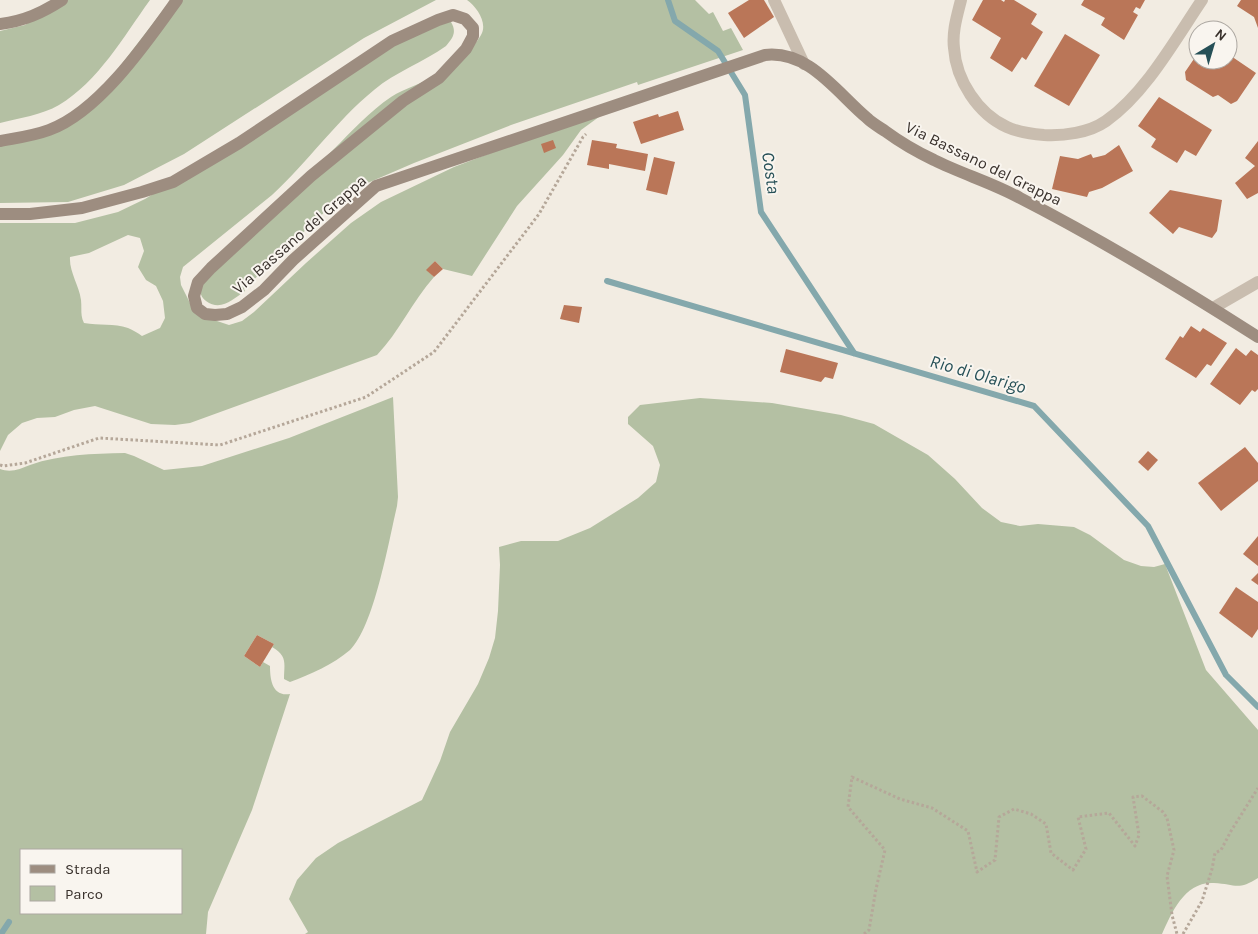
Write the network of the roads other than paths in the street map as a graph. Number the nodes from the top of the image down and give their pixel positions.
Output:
1 (62, 0) edge
2 (177, 0) edge
3 (774, 0) edge
4 (961, 0) edge
5 (1202, 0) edge
6 (0, 24) edge
7 (804, 64) junction
8 (0, 141) edge
9 (0, 214) edge
10 (1258, 282) edge
11 (1213, 308) junction
12 (1258, 337) edge

1 - 6 street
2 - 8 street
3 - 7 street
4 - 5 street
7 - 9 street, Via Bassano del Grappa
7 - 11 street, Via Bassano del Grappa
10 - 11 street
11 - 12 street, Via Bassano del Grappa

